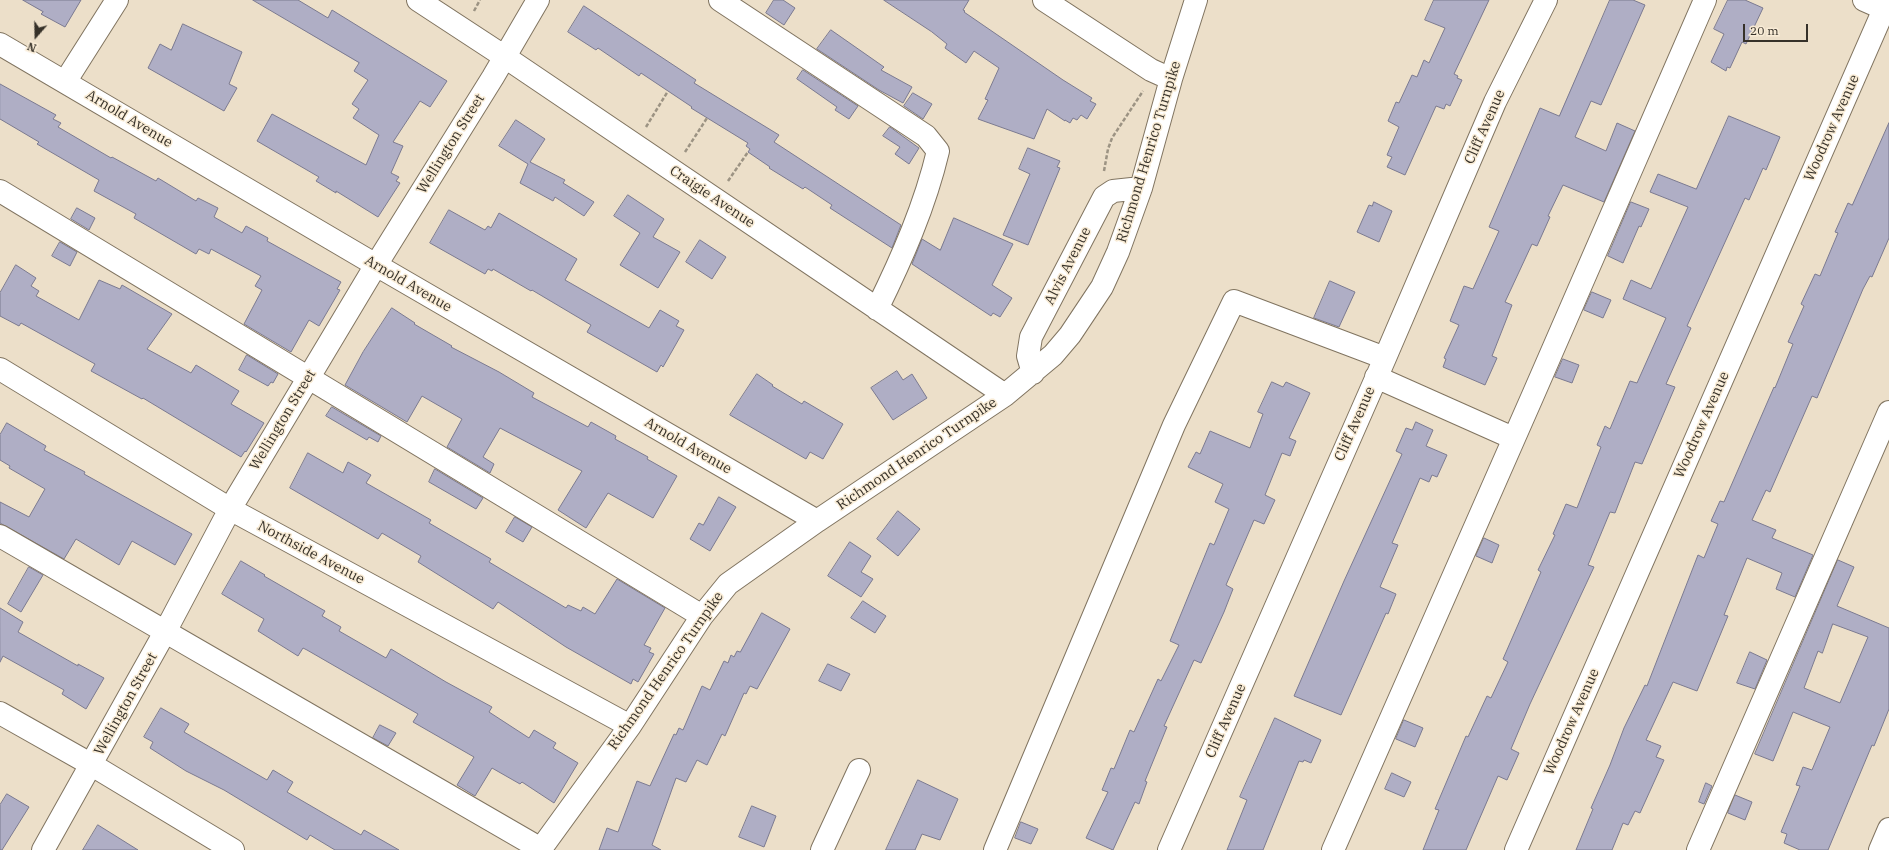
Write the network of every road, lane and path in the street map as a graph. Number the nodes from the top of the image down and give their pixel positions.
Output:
1 (117, 0) edge
2 (418, 0) edge
3 (480, 0) edge
4 (538, 0) edge
5 (720, 0) edge
6 (1044, 0) edge
7 (1196, 0) edge
8 (1546, 0) edge
9 (1705, 0) edge
10 (1864, 0) edge
11 (1887, 6) edge
12 (472, 15) dead end
13 (0, 44) edge
14 (505, 57) junction
15 (1171, 79) junction
16 (66, 82) junction
17 (668, 91) dead end
18 (1141, 96) dead end
19 (707, 118) dead end
20 (645, 129) dead end
21 (748, 152) dead end
22 (683, 154) dead end
23 (727, 184) dead end
24 (1141, 188) junction
25 (0, 191) edge
26 (1104, 197) junction
27 (376, 265) junction
28 (877, 309) junction
29 (1386, 358) junction
30 (0, 369) edge
31 (1033, 373) junction
32 (1376, 377) junction
33 (308, 378) junction
34 (1005, 395) junction
35 (1889, 412) edge
36 (1513, 438) junction
37 (230, 509) junction
38 (817, 521) junction
39 (0, 536) edge
40 (702, 616) junction
41 (165, 632) junction
42 (0, 713) edge
43 (630, 726) junction
44 (92, 765) junction
45 (859, 770) dead end
46 (1889, 829) edge
47 (43, 850) edge
48 (233, 850) edge
49 (540, 850) edge
50 (822, 850) edge
51 (995, 850) edge
52 (1169, 850) edge
53 (1333, 850) edge
54 (1516, 850) edge
55 (1698, 850) edge
56 (1880, 850) edge

1 - 16 street
2 - 14 street, Craigie Avenue
3 - 12 path
4 - 14 street, Wellington Street
5 - 28 street
6 - 15 street
7 - 15 street, Richmond Henrico Turnpike
8 - 29 street, Cliff Avenue
9 - 36 street
10 - 11 street
11 - 54 street, Woodrow Avenue
13 - 16 street, Arnold Avenue
14 - 27 street, Wellington Street
14 - 28 street, Craigie Avenue
15 - 24 street, Richmond Henrico Turnpike
16 - 27 street, Arnold Avenue
17 - 20 path
18 - 26 path
19 - 22 path
21 - 23 path
24 - 26 street
24 - 31 street, Richmond Henrico Turnpike
25 - 33 street
26 - 31 street, Alvis Avenue
27 - 33 street, Wellington Street
27 - 38 street, Arnold Avenue
28 - 34 street, Craigie Avenue
29 - 32 street, Cliff Avenue
29 - 51 street
30 - 37 street, Northside Avenue
31 - 34 street, Richmond Henrico Turnpike
32 - 36 street
32 - 52 street, Cliff Avenue
33 - 37 street, Wellington Street
33 - 40 street
34 - 38 street, Richmond Henrico Turnpike
35 - 55 street
36 - 53 street
37 - 41 street, Wellington Street
37 - 43 street, Northside Avenue
38 - 40 street, Richmond Henrico Turnpike
39 - 41 street
40 - 43 street, Richmond Henrico Turnpike
41 - 44 street, Wellington Street
41 - 49 street
42 - 44 street
43 - 49 street, Richmond Henrico Turnpike
44 - 47 street, Wellington Street
44 - 48 street
45 - 50 street
46 - 56 street

